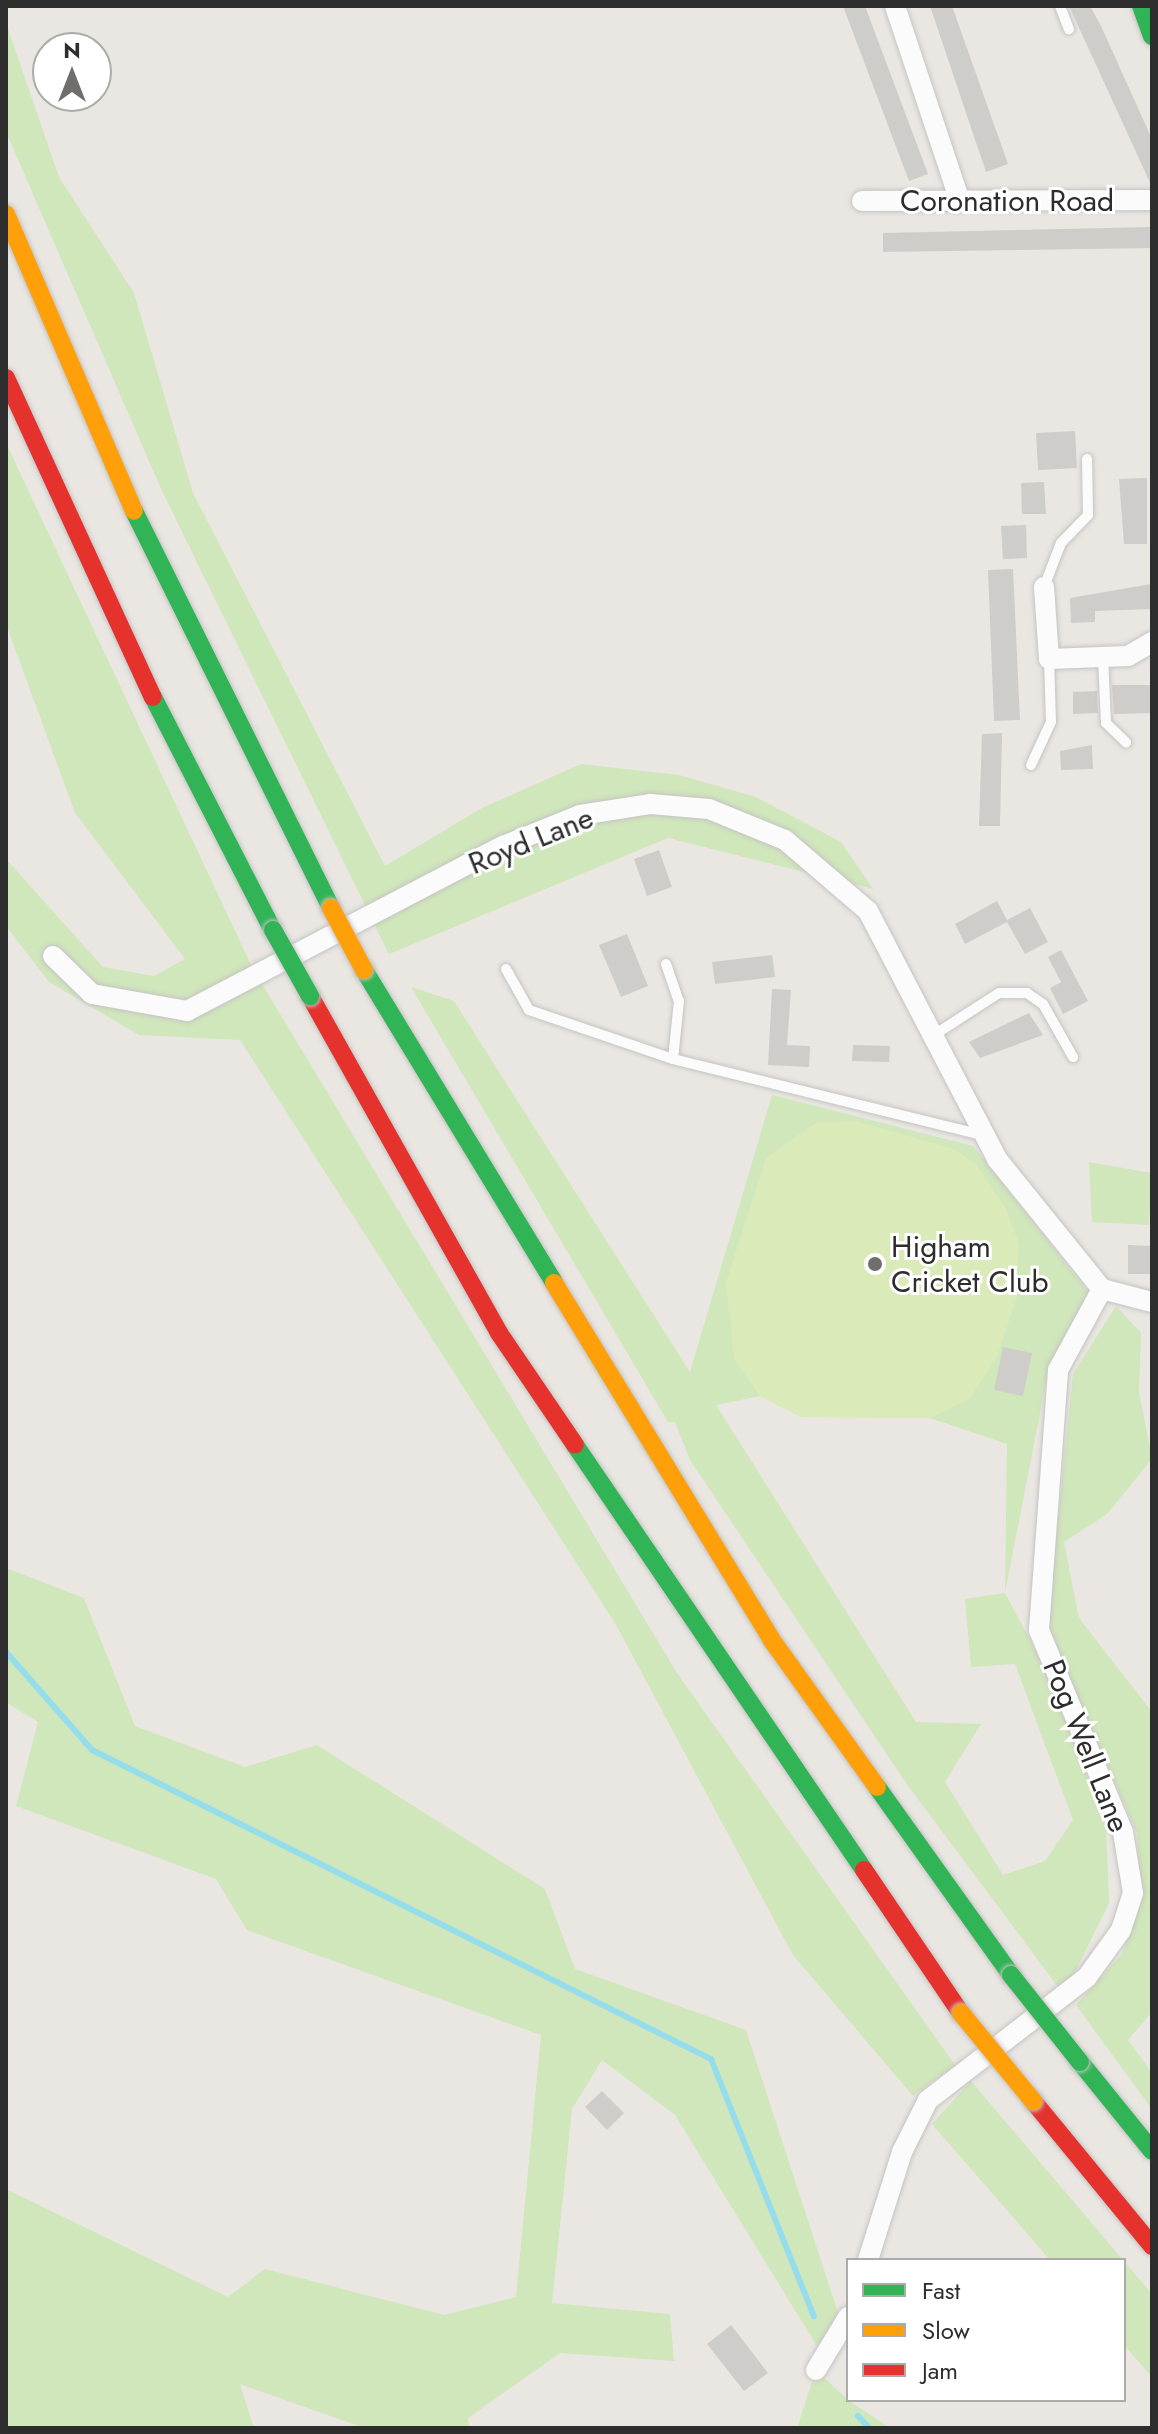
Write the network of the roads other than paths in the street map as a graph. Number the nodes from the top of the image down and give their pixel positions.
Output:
1 (895, 6) edge
2 (1060, 6) edge
3 (1141, 6) edge
4 (1069, 29) dead end
5 (1152, 36) edge
6 (1152, 200) edge
7 (862, 201) dead end
8 (960, 201) junction
9 (6, 214) edge
10 (6, 378) edge
11 (1087, 459) dead end
12 (1044, 587) joint
13 (1152, 642) edge
14 (1103, 657) junction
15 (1049, 659) junction
16 (1126, 742) dead end
17 (1031, 765) dead end
18 (53, 956) dead end
19 (666, 964) dead end
20 (506, 969) dead end
21 (937, 1033) junction
22 (1073, 1057) dead end
23 (673, 1059) junction
24 (982, 1135) junction
25 (1102, 1289) junction
26 (1152, 1302) edge
27 (1152, 2151) edge
28 (1152, 2246) edge
29 (869, 2258) edge
30 (846, 2320) edge
31 (816, 2370) dead end

1 - 8 street
2 - 4 lane
3 - 5 main road
6 - 8 street, Coronation Road
7 - 8 street, Coronation Road
9 - 27 main road, bridge
10 - 28 main road, bridge
11 - 12 lane
12 - 15 street
13 - 14 street
14 - 15 street
14 - 16 lane
15 - 17 lane
18 - 21 street, Royd Lane
19 - 23 lane
20 - 23 lane
21 - 22 lane
21 - 24 street, Royd Lane
23 - 24 lane
24 - 25 street, Royd Lane
25 - 26 street
25 - 29 street, Pog Well Lane
30 - 31 street

